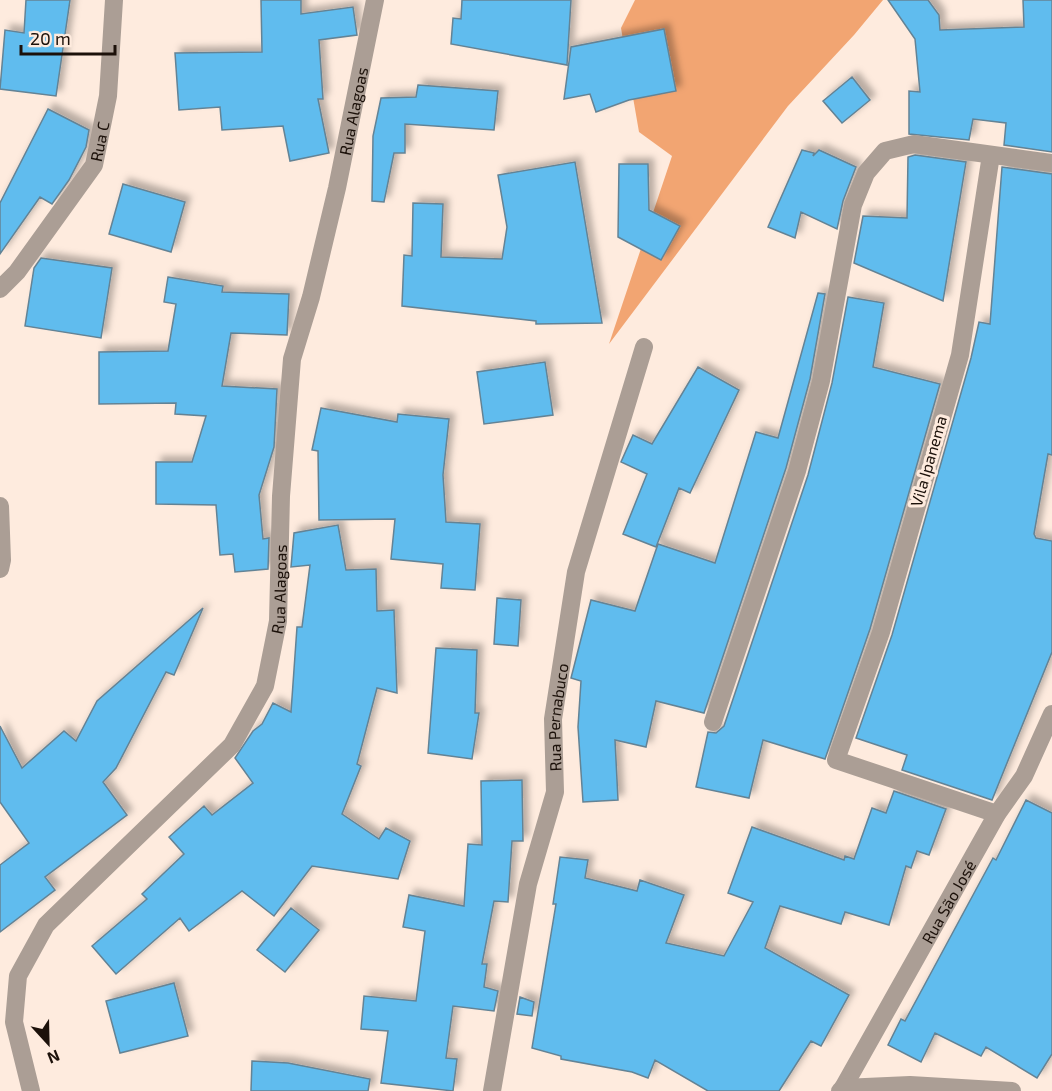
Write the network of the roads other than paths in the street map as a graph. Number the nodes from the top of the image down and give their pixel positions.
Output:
1 (114, 0) edge
2 (375, 0) edge
3 (991, 155) junction
4 (1052, 163) edge
5 (0, 289) edge
6 (644, 347) dead end
7 (0, 506) edge
8 (0, 569) edge
9 (1052, 714) edge
10 (713, 722) dead end
11 (997, 814) junction
12 (842, 1090) edge
13 (31, 1091) edge
14 (492, 1091) edge
15 (1012, 1091) edge

1 - 5 street, Rua C
2 - 13 street, Rua Alagoas
3 - 4 street
3 - 10 street
3 - 11 street, Vila Ipanema
6 - 14 street, Rua Pernabuco
7 - 8 street
9 - 11 street, Rua São José
11 - 12 street, Rua São José
12 - 15 street

